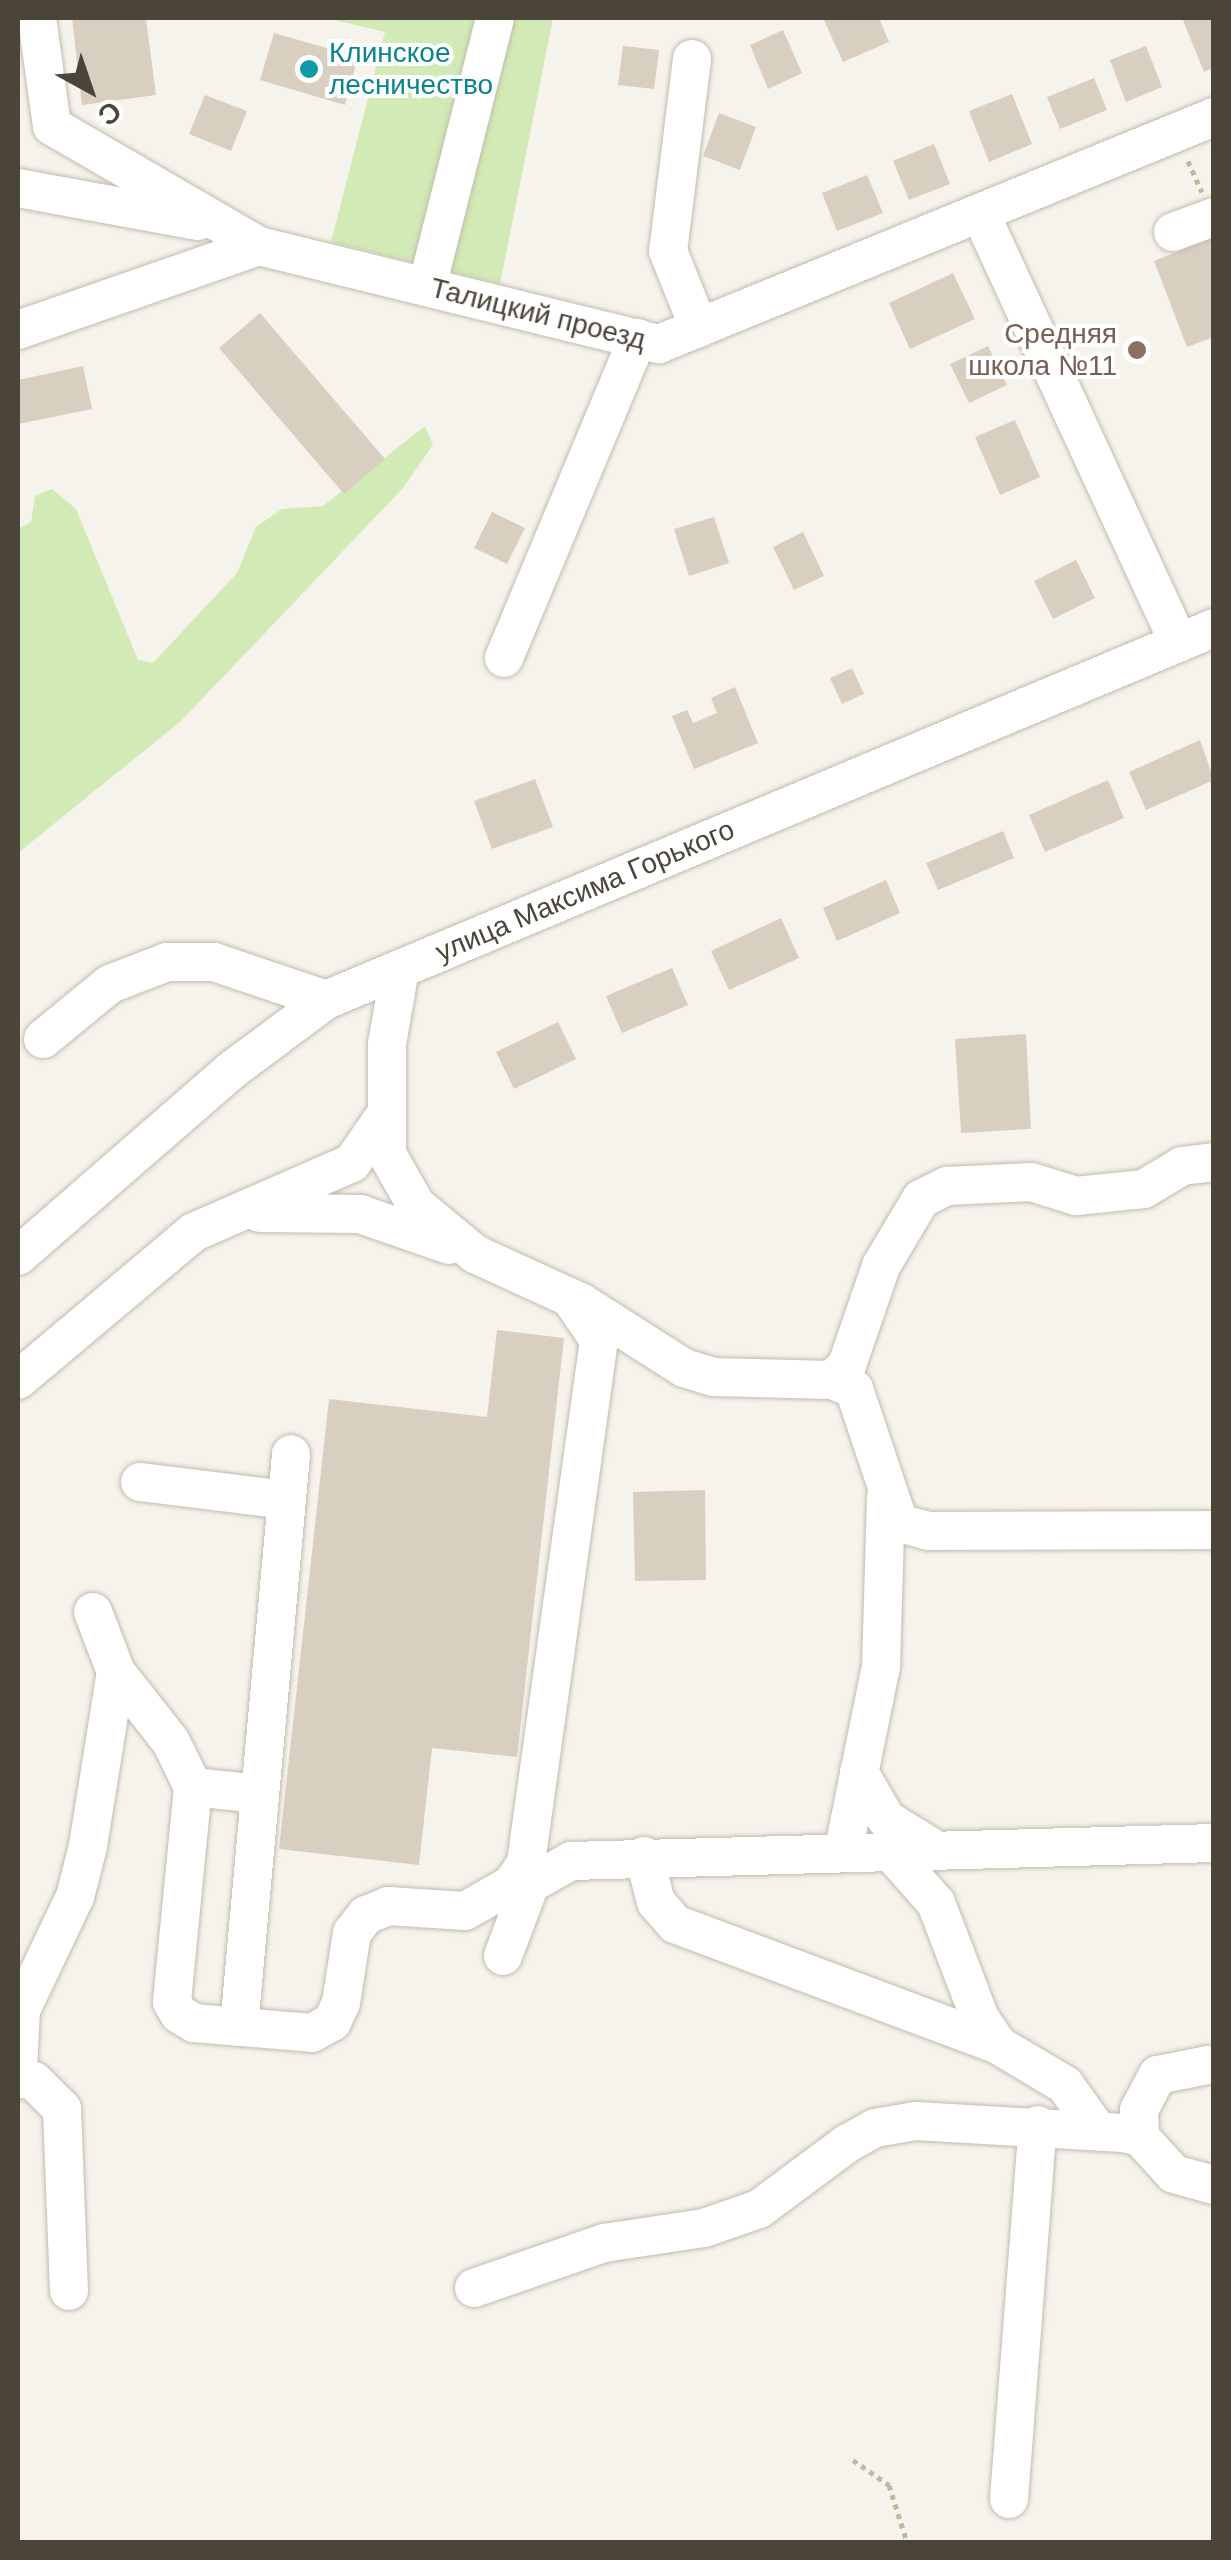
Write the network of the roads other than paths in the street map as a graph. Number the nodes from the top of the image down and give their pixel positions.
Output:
1 (37, 18) edge
2 (494, 18) edge
3 (692, 59) dead end
4 (1214, 117) edge
5 (18, 188) edge
6 (981, 215) junction
7 (1213, 218) edge
8 (226, 226) junction
9 (1172, 232) dead end
10 (259, 246) junction
11 (427, 287) junction
12 (698, 328) junction
13 (18, 330) edge
14 (638, 338) junction
15 (1214, 628) edge
16 (1178, 642) junction
17 (504, 658) dead end
18 (400, 969) junction
19 (326, 1000) junction
20 (42, 1039) dead end
21 (383, 1118) junction
22 (1214, 1162) edge
23 (194, 1232) junction
24 (475, 1254) junction
25 (18, 1256) edge
26 (569, 1297) junction
27 (18, 1380) edge
28 (832, 1380) junction
29 (291, 1454) dead end
30 (140, 1482) dead end
31 (886, 1495) junction
32 (287, 1500) junction
33 (1214, 1530) edge
34 (93, 1612) dead end
35 (116, 1672) junction
36 (859, 1772) junction
37 (192, 1787) junction
38 (536, 1790) junction
39 (260, 1794) junction
40 (1204, 1848) edge
41 (934, 1849) junction
42 (889, 1850) junction
43 (843, 1854) junction
44 (644, 1856) junction
45 (596, 1858) junction
46 (526, 1862) junction
47 (521, 1902) junction
48 (504, 1956) dead end
49 (239, 2027) junction
50 (998, 2045) junction
51 (1206, 2065) dead end
52 (18, 2068) edge
53 (18, 2078) edge
54 (1038, 2125) junction
55 (1098, 2131) junction
56 (1140, 2137) junction
57 (1214, 2184) edge
58 (474, 2288) dead end
59 (69, 2291) dead end
60 (1009, 2499) dead end

1 - 8 street, Талицкий проезд
2 - 11 street
3 - 12 street
4 - 6 street, Талицкий проезд
5 - 8 street
6 - 12 street, Талицкий проезд
6 - 16 street
7 - 9 street
8 - 10 street, Талицкий проезд
10 - 11 street, Талицкий проезд
10 - 13 street
11 - 14 street, Талицкий проезд
12 - 14 street, Талицкий проезд
14 - 17 street
15 - 16 street, улица Максима Горького
16 - 18 street, улица Максима Горького
18 - 19 street, улица Максима Горького
18 - 21 street
19 - 20 street
19 - 25 street, улица Максима Горького
21 - 23 street
21 - 24 street
22 - 28 street
23 - 24 street
23 - 27 street
24 - 26 street
26 - 28 street
26 - 38 street
28 - 31 street
29 - 32 street
30 - 32 street
31 - 33 street
31 - 36 street
32 - 39 street
34 - 35 street
35 - 37 street
35 - 52 street
36 - 41 street
36 - 43 street
37 - 39 street
37 - 49 street
38 - 45 street
38 - 46 street
39 - 49 street
40 - 41 street
41 - 42 street
42 - 43 street
42 - 50 street
43 - 44 street
44 - 45 street
44 - 50 street
45 - 47 street
46 - 47 street
46 - 49 street
47 - 48 street
50 - 55 street
51 - 56 street
53 - 59 street
54 - 55 street
54 - 58 street
54 - 60 street
55 - 56 street
56 - 57 street

